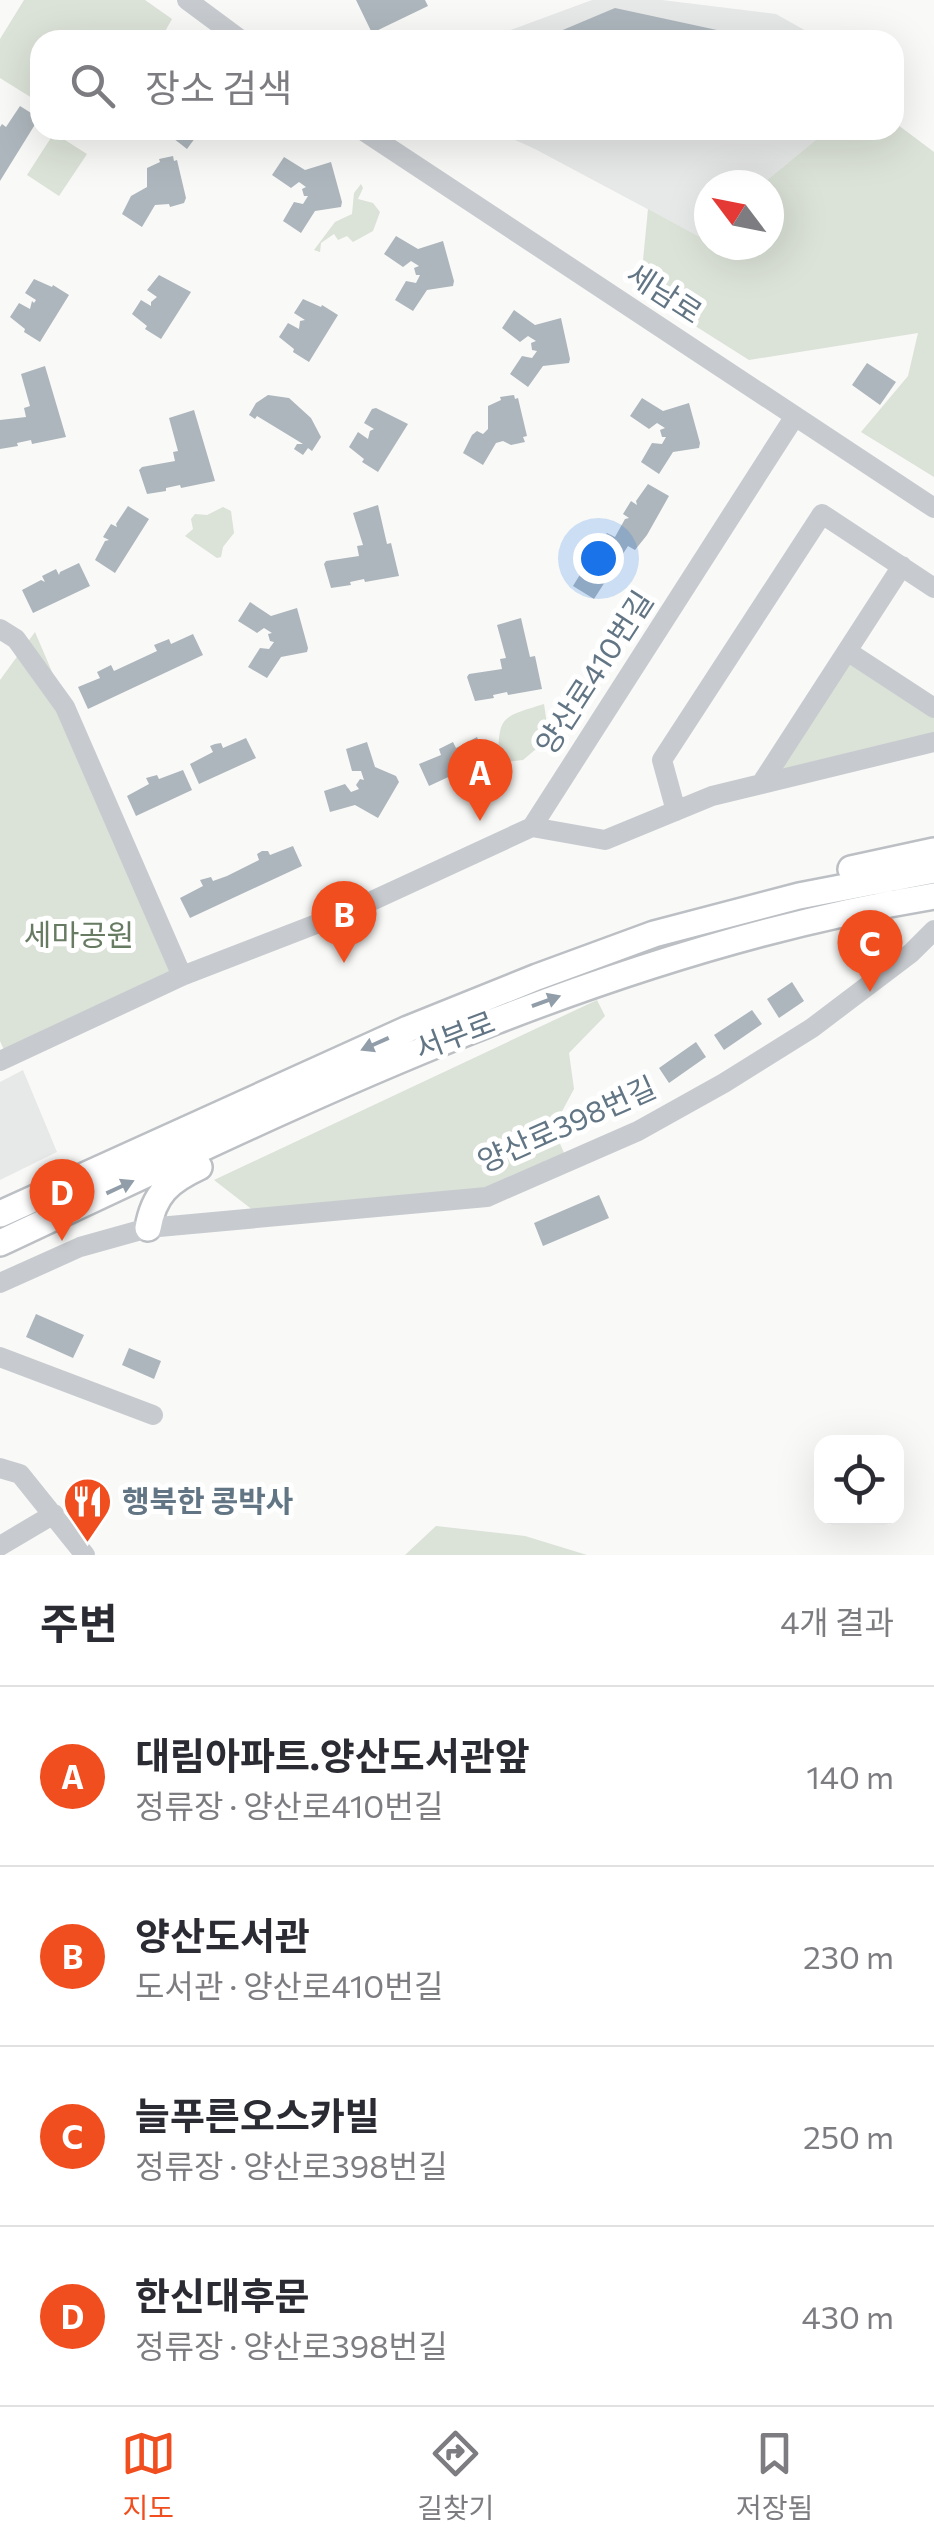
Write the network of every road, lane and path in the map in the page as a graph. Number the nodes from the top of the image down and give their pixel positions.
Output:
1 (188, 0) edge
2 (228, 30) edge
3 (377, 140) edge
4 (795, 416) junction
5 (934, 508) edge
6 (902, 566) junction
7 (934, 588) edge
8 (0, 629) edge
9 (847, 652) junction
10 (934, 708) edge
11 (934, 742) edge
12 (762, 784) junction
13 (676, 811) junction
14 (532, 827) junction
15 (934, 851) edge
16 (934, 870) edge
17 (934, 896) edge
18 (934, 930) edge
19 (654, 934) junction
20 (182, 976) junction
21 (0, 1061) edge
22 (306, 1099) junction
23 (126, 1154) junction
24 (0, 1198) edge
25 (0, 1214) edge
26 (148, 1228) junction
27 (0, 1243) edge
28 (0, 1284) edge
29 (0, 1357) edge
30 (153, 1415) dead end
31 (0, 1468) edge
32 (54, 1514) junction
33 (0, 1546) edge
34 (85, 1555) edge

1 - 2 street
3 - 4 street, 세남로
4 - 5 street, 세남로
4 - 14 street, 양산로410번길
6 - 7 street
6 - 9 street
6 - 13 street
8 - 20 street
9 - 10 street
9 - 12 street
11 - 12 street
12 - 13 street
13 - 14 street
14 - 20 street
15 - 19 main road
16 - 19 main road, 서부로
22 -> 17 main road, 서부로
18 - 26 street, 양산로398번길
19 -> 23 main road, 서부로
20 - 21 street
22 - 26 main road
27 -> 22 main road, 서부로
23 - 24 main road
23 - 25 main road, 서부로
26 - 28 street, 양산로398번길
29 - 30 street
31 - 32 street
32 - 33 street
32 - 34 street

